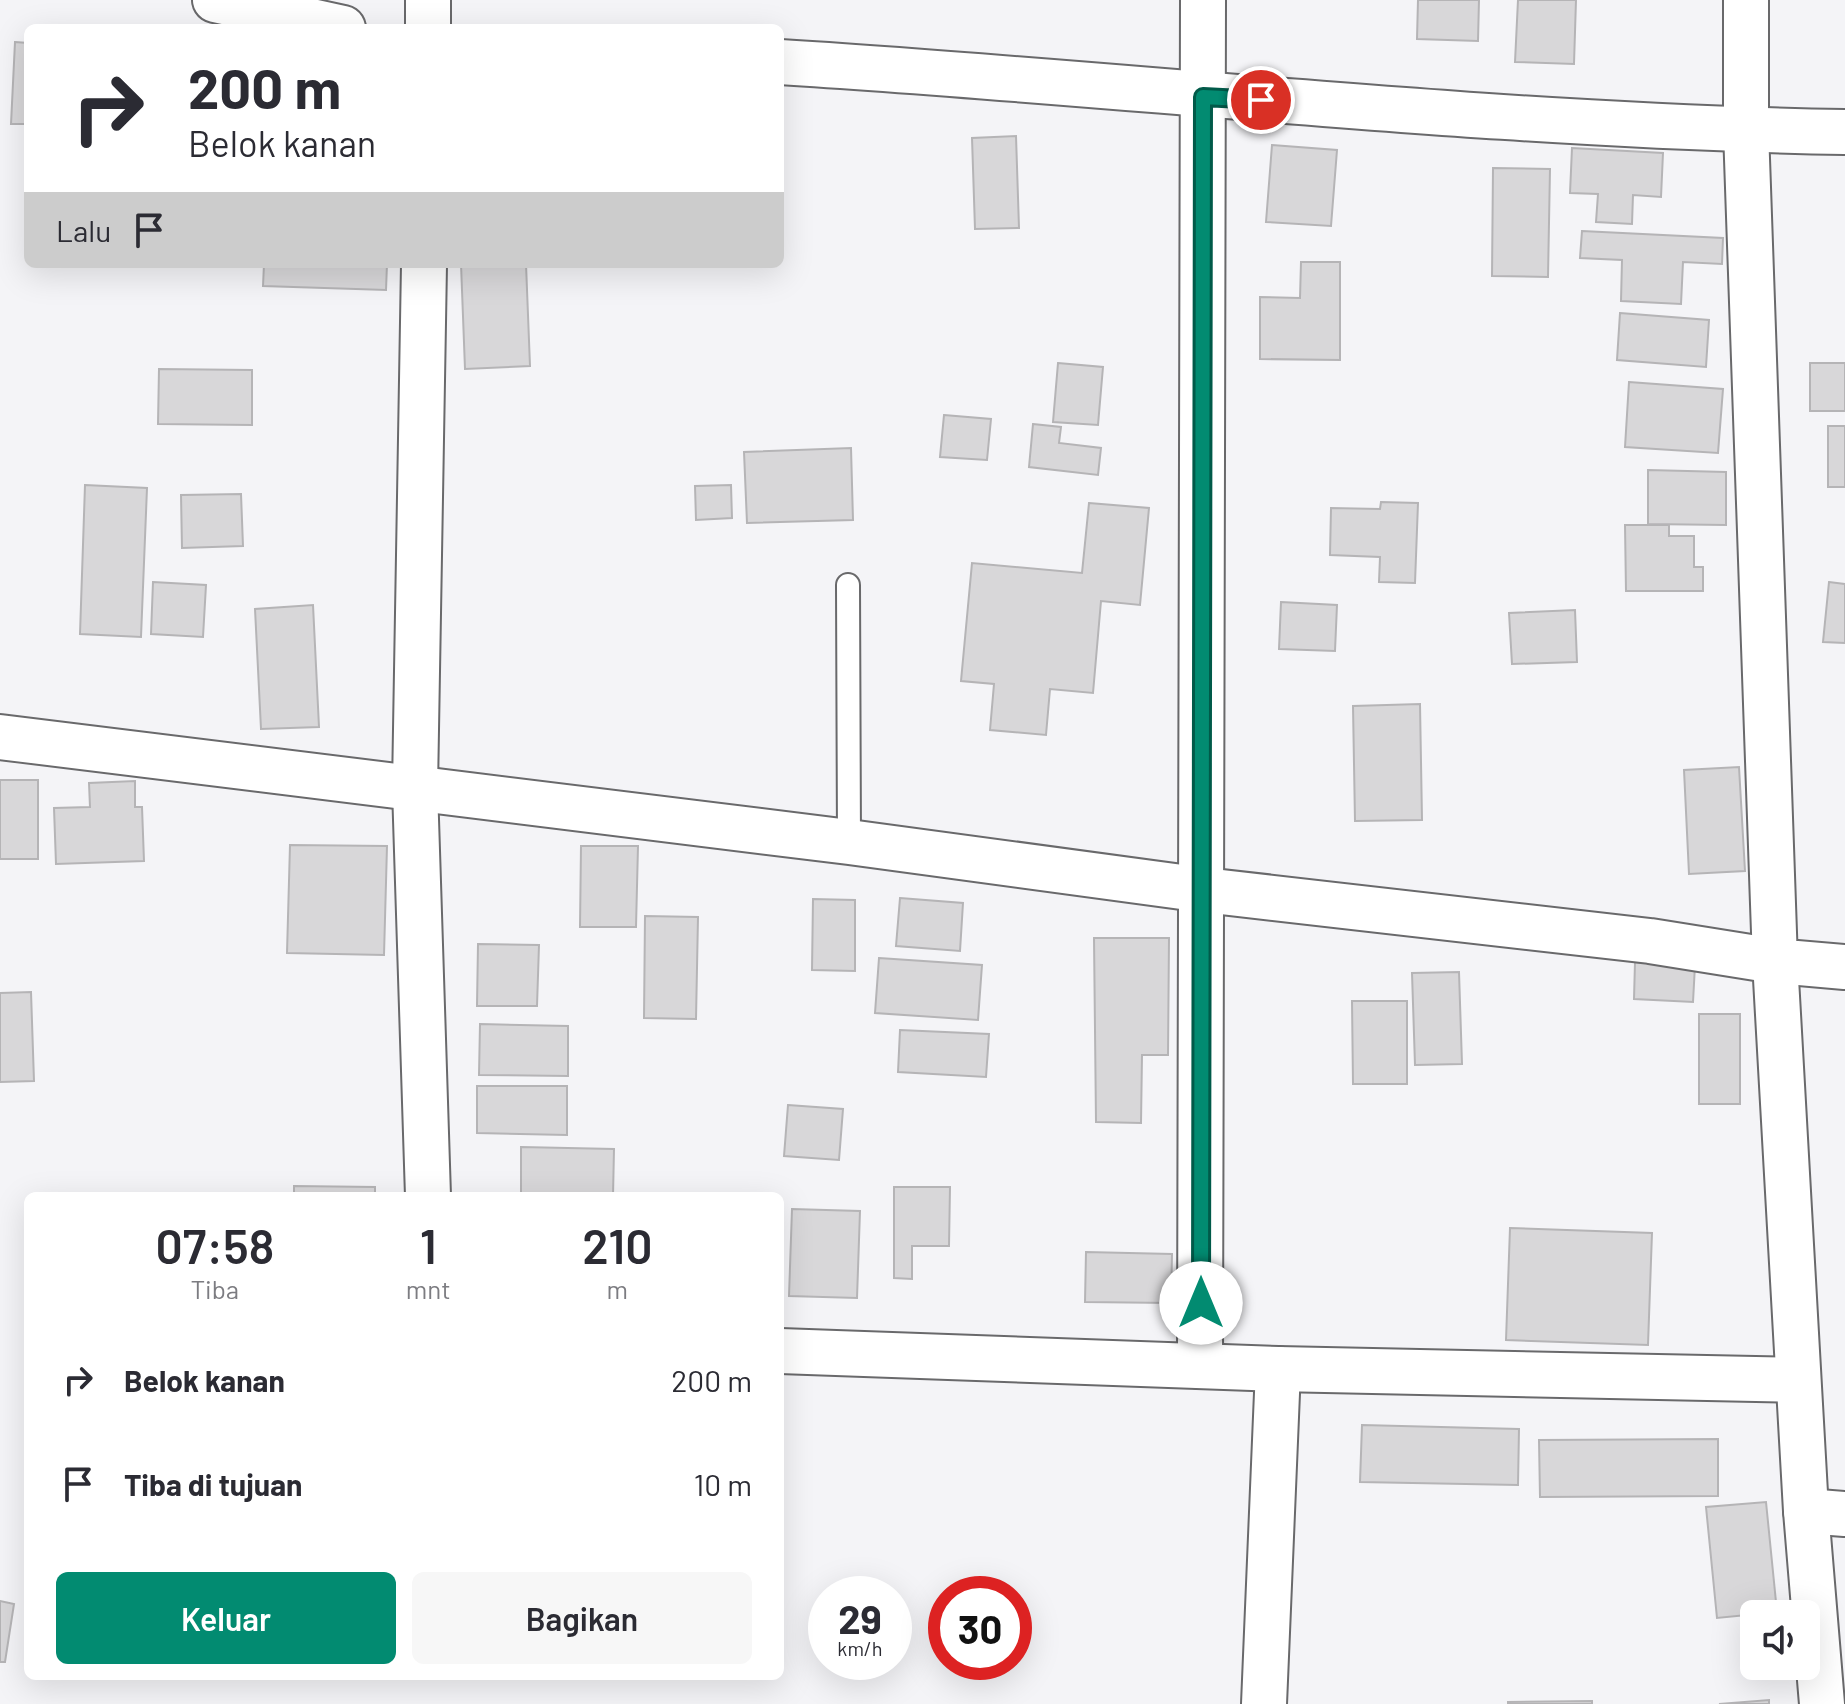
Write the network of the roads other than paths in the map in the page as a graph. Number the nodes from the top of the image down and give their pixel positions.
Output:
1 (215, 0) edge
2 (428, 0) edge
3 (1203, 0) edge
4 (1746, 0) edge
5 (325, 24) edge
6 (428, 24) edge
7 (784, 62) edge
8 (1203, 97) junction
9 (1746, 130) junction
10 (1845, 132) edge
11 (424, 268) edge
12 (848, 585) dead end
13 (0, 737) edge
14 (415, 788) junction
15 (849, 842) junction
16 (1204, 890) junction
17 (1775, 961) junction
18 (1845, 967) edge
19 (428, 1192) edge
20 (784, 1351) edge
21 (1200, 1366) junction
22 (1278, 1369) junction
23 (1798, 1380) junction
24 (1825, 1513) edge
25 (1264, 1704) edge
26 (1822, 1704) edge

1 - 5 street
2 - 6 street
3 - 8 street
4 - 9 street
7 - 8 street
8 - 9 street
8 - 16 street
9 - 10 street
9 - 17 street
11 - 14 street
12 - 15 lane
13 - 14 street
14 - 15 street
14 - 19 street
15 - 16 street
16 - 17 street
16 - 21 street
17 - 18 street
17 - 23 street
20 - 21 street
21 - 22 street
22 - 23 street
22 - 25 street
23 - 24 street
24 - 26 street

